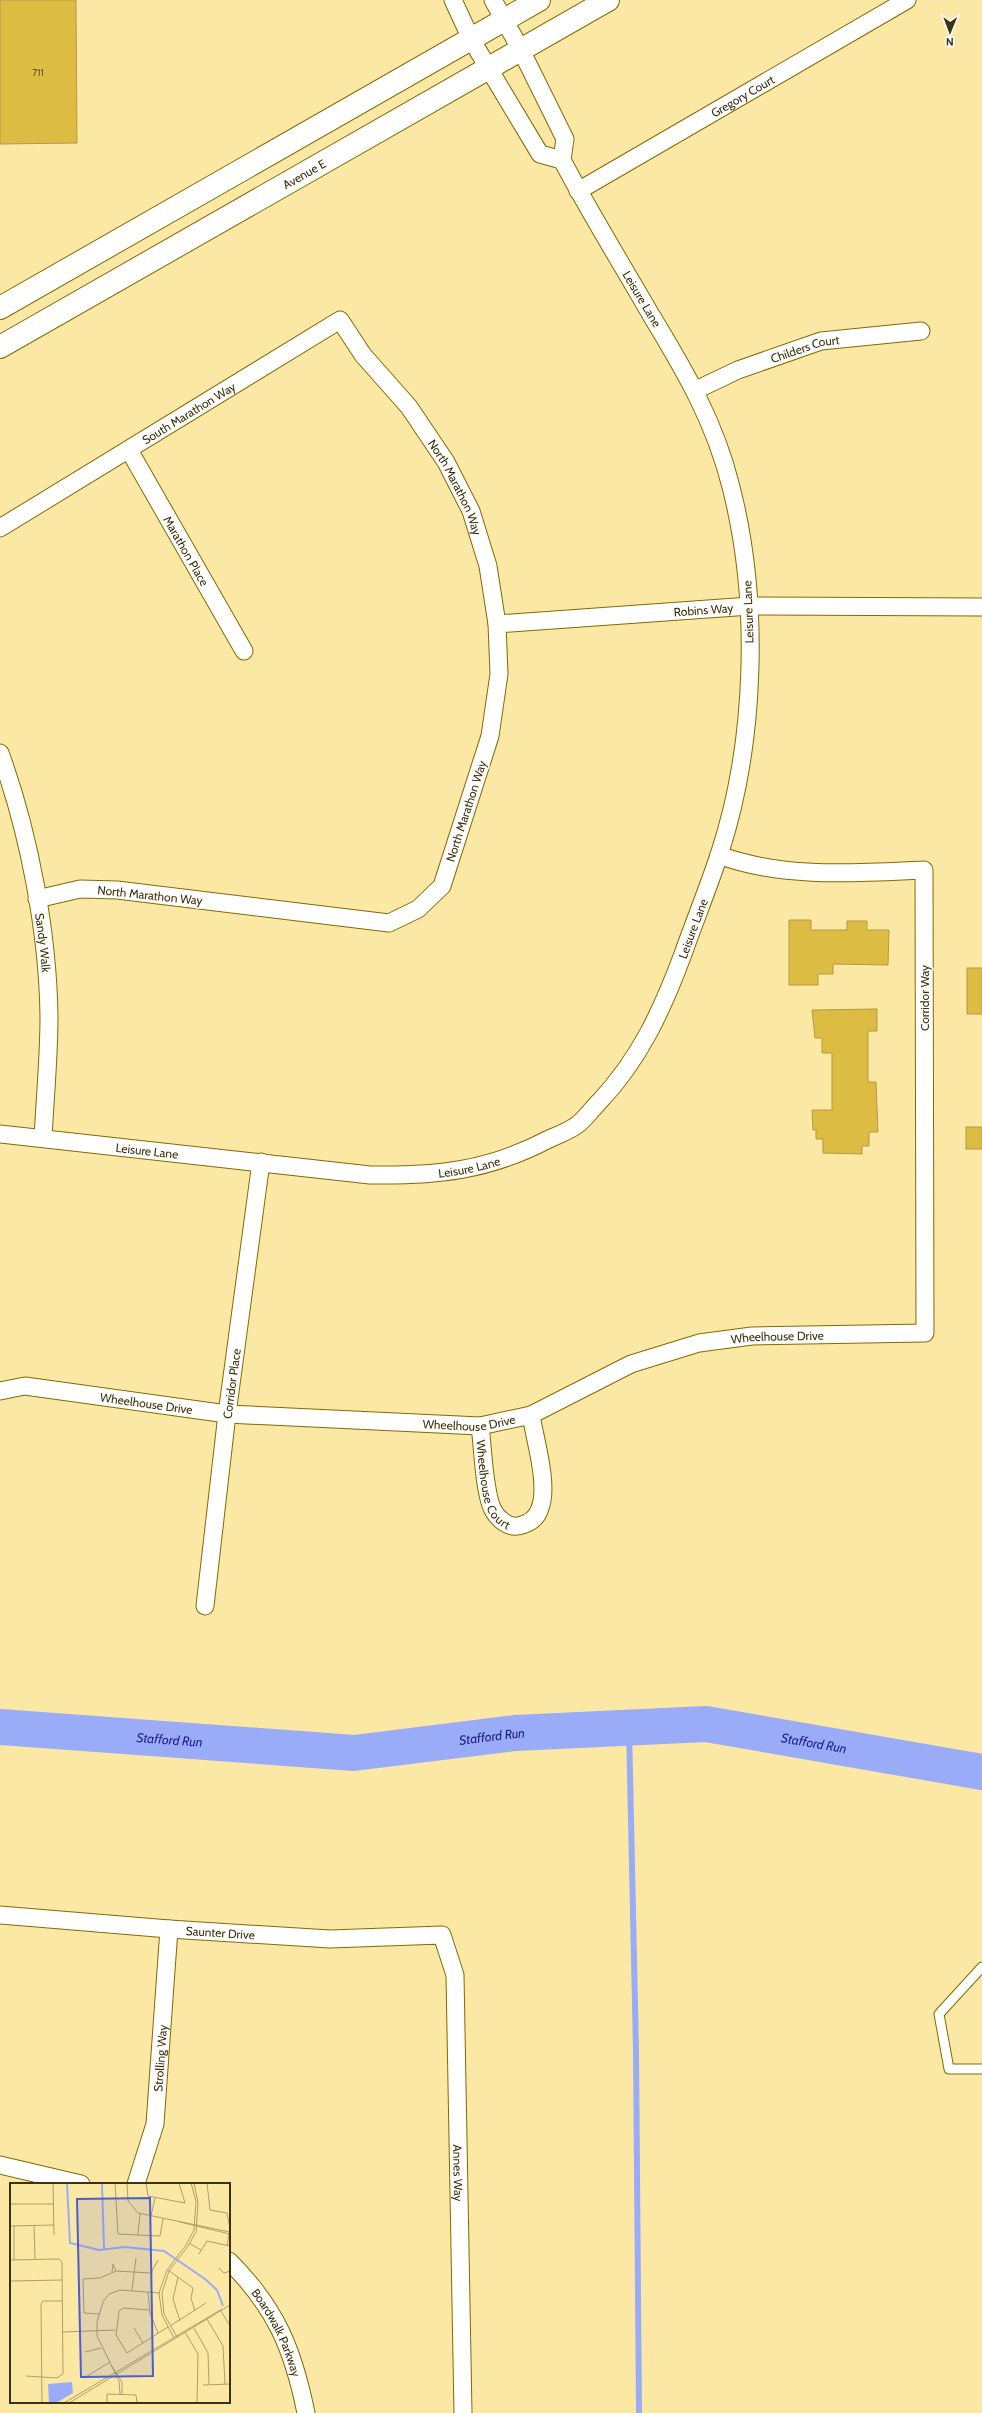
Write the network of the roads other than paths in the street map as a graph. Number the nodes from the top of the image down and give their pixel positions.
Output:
1 (453, 0) edge
2 (493, 0) edge
3 (539, 0) edge
4 (608, 0) edge
5 (907, 0) edge
6 (504, 20) junction
7 (470, 39) junction
8 (521, 50) junction
9 (488, 69) junction
10 (562, 160) junction
11 (578, 191) junction
12 (0, 308) edge
13 (920, 331) dead end
14 (0, 346) edge
15 (363, 355) joint
16 (696, 390) junction
17 (129, 450) junction
18 (0, 528) edge
19 (750, 606) junction
20 (982, 607) edge
21 (497, 624) junction
22 (244, 652) dead end
23 (0, 753) edge
24 (719, 855) junction
25 (37, 898) junction
26 (0, 1134) edge
27 (42, 1138) junction
28 (261, 1162) junction
29 (925, 1333) joint
30 (0, 1391) edge
31 (227, 1414) junction
32 (531, 1415) junction
33 (480, 1426) junction
34 (205, 1606) dead end
35 (0, 1915) edge
36 (169, 1929) junction
37 (442, 1935) joint
38 (982, 1967) edge
39 (982, 2069) edge
40 (0, 2165) edge
41 (77, 2183) edge
42 (136, 2183) edge
43 (230, 2262) edge
44 (306, 2413) edge
45 (463, 2413) edge

1 - 7 street
2 - 6 street
3 - 6 street
4 - 8 street, Avenue E
5 - 11 street, Gregory Court
6 - 7 street
6 - 8 street
7 - 9 street
7 - 12 street
8 - 9 street, Avenue E
8 - 10 street
9 - 10 street
9 - 14 street, Avenue E
10 - 11 street, Leisure Lane
11 - 16 street, Leisure Lane
13 - 16 street, Childers Court
15 - 17 street, South Marathon Way
15 - 21 street, North Marathon Way
16 - 19 street, Leisure Lane
17 - 18 street, South Marathon Way
17 - 22 street, Marathon Place
19 - 20 street, Robins Way
19 - 21 street, Robins Way
19 - 24 street, Leisure Lane
21 - 25 street, North Marathon Way
23 - 25 street, Sandy Walk
24 - 28 street, Leisure Lane
24 - 29 street, Corridor Way
25 - 27 street, Sandy Walk
26 - 27 street, Leisure Lane
27 - 28 street, Leisure Lane
28 - 31 street, Corridor Place
29 - 32 street, Wheelhouse Drive
30 - 31 street, Wheelhouse Drive
31 - 33 street, Wheelhouse Drive
31 - 34 street, Corridor Place
32 - 33 street, Wheelhouse Drive
32 - 33 street, Wheelhouse Court
35 - 36 street, Saunter Drive
36 - 37 street, Saunter Drive
36 - 42 street, Strolling Way
37 - 45 street, Annes Way
38 - 39 lane
40 - 41 street
43 - 44 street, Boardwalk Parkway

